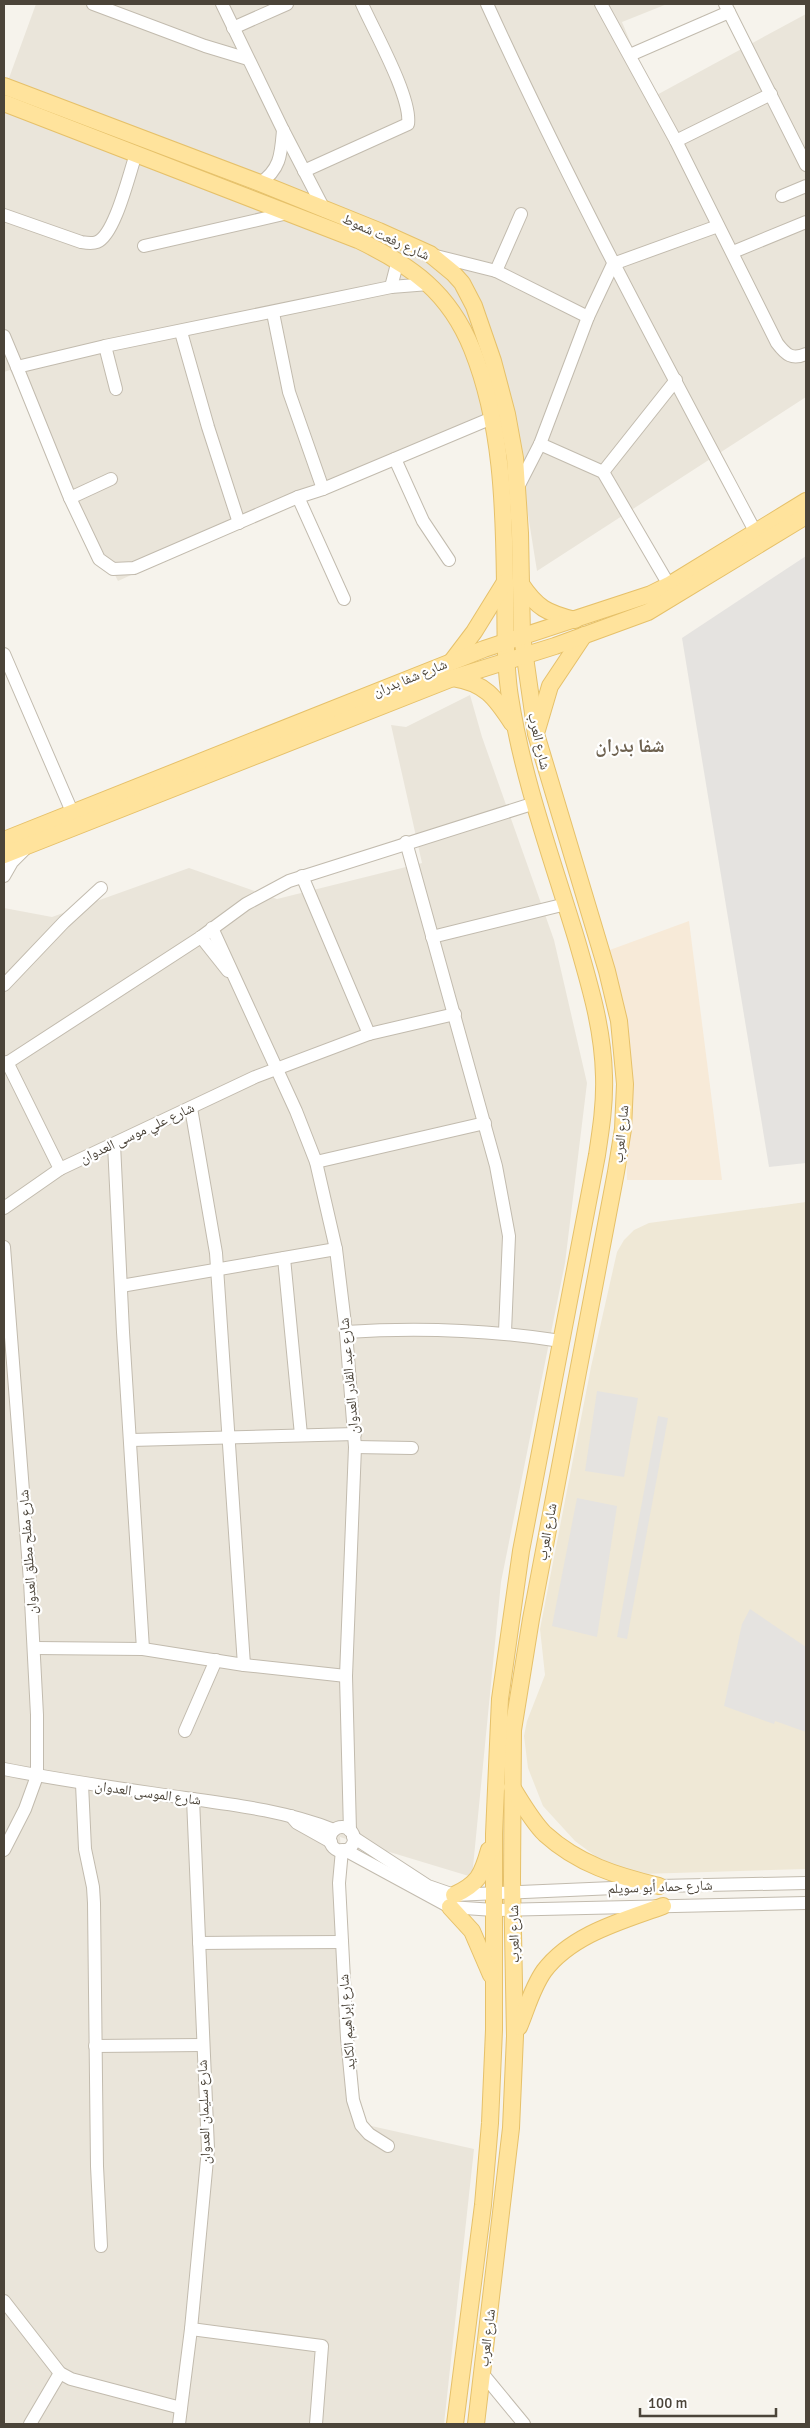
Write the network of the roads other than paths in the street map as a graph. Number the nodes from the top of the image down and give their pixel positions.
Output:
1 (93, 4) edge
2 (222, 4) edge
3 (287, 4) edge
4 (362, 4) edge
5 (487, 4) edge
6 (601, 4) edge
7 (727, 8) edge
8 (234, 28) junction
9 (630, 55) junction
10 (248, 58) junction
11 (4, 86) edge
12 (771, 94) junction
13 (4, 103) edge
14 (64, 117) junction
15 (283, 130) junction
16 (676, 141) junction
17 (136, 154) junction
18 (806, 165) edge
19 (304, 171) junction
20 (260, 183) junction
21 (806, 186) edge
22 (782, 196) dead end
23 (325, 211) junction
24 (288, 213) junction
25 (521, 214) dead end
26 (4, 215) edge
27 (806, 222) edge
28 (718, 226) junction
29 (144, 246) dead end
30 (733, 252) junction
31 (430, 254) junction
32 (398, 260) junction
33 (613, 264) junction
34 (479, 265) junction
35 (496, 271) junction
36 (462, 283) junction
37 (429, 284) junction
38 (391, 287) junction
39 (273, 313) junction
40 (588, 317) junction
41 (181, 332) junction
42 (4, 336) edge
43 (105, 346) junction
44 (806, 354) edge
45 (17, 367) junction
46 (676, 380) junction
47 (116, 389) dead end
48 (492, 418) junction
49 (540, 444) junction
50 (395, 459) junction
51 (603, 472) junction
52 (111, 479) dead end
53 (518, 487) junction
54 (323, 489) junction
55 (298, 497) junction
56 (70, 498) junction
57 (806, 500) edge
58 (806, 516) edge
59 (239, 524) junction
60 (756, 533) junction
61 (450, 560) dead end
62 (505, 582) junction
63 (522, 584) junction
64 (669, 585) junction
65 (344, 599) dead end
66 (575, 620) junction
67 (584, 635) junction
68 (522, 636) junction
69 (506, 641) junction
70 (4, 654) edge
71 (524, 656) junction
72 (506, 661) junction
73 (452, 670) junction
74 (516, 729) junction
75 (536, 734) junction
76 (535, 803) junction
77 (73, 814) junction
78 (4, 840) edge
79 (406, 842) junction
80 (27, 847) junction
81 (4, 856) edge
82 (4, 876) edge
83 (302, 876) junction
84 (101, 888) dead end
85 (566, 904) junction
86 (212, 928) junction
87 (201, 937) junction
88 (432, 937) junction
89 (236, 980) junction
90 (4, 985) edge
91 (455, 1014) junction
92 (369, 1034) junction
93 (5, 1063) edge
94 (277, 1068) junction
95 (191, 1108) junction
96 (484, 1123) junction
97 (114, 1144) junction
98 (316, 1162) junction
99 (60, 1169) junction
100 (4, 1208) edge
101 (4, 1247) edge
102 (336, 1249) junction
103 (284, 1258) junction
104 (215, 1269) junction
105 (121, 1286) junction
106 (346, 1332) junction
107 (505, 1332) junction
108 (561, 1340) junction
109 (354, 1434) junction
110 (301, 1435) junction
111 (227, 1437) junction
112 (131, 1440) junction
113 (355, 1447) junction
114 (412, 1448) dead end
115 (35, 1648) junction
116 (143, 1649) junction
117 (216, 1660) junction
118 (244, 1665) junction
119 (346, 1676) junction
120 (185, 1731) dead end
121 (4, 1768) edge
122 (37, 1776) junction
123 (82, 1784) junction
124 (512, 1787) junction
125 (193, 1799) junction
126 (494, 1834) junction
127 (341, 1839) junction
128 (4, 1850) edge
129 (806, 1883) edge
130 (659, 1886) junction
131 (513, 1892) junction
132 (494, 1893) junction
133 (452, 1901) junction
134 (806, 1903) edge
135 (663, 1906) junction
136 (494, 1910) junction
137 (513, 1910) junction
138 (342, 1942) junction
139 (200, 1943) junction
140 (493, 1980) junction
141 (515, 2036) junction
142 (95, 2046) junction
143 (202, 2046) junction
144 (388, 2146) dead end
145 (101, 2246) dead end
146 (4, 2301) edge
147 (191, 2328) junction
148 (60, 2373) junction
149 (482, 2373) junction
150 (181, 2408) junction
151 (30, 2424) edge
152 (179, 2424) edge
153 (316, 2424) edge
154 (454, 2424) edge
155 (476, 2424) edge
156 (524, 2424) edge

1 - 10 street
2 - 8 street
3 - 8 street
4 - 19 street
5 - 33 street
6 - 9 street
7 - 9 street
7 - 12 street
8 - 10 street
9 - 16 street
10 - 15 street
11 - 14 main road, شارع رفعت شموط
12 - 16 street
12 - 18 street
13 - 14 main road, شارع رفعت شموط
14 - 17 main road, شارع رفعت شموط
14 - 20 main road, شارع رفعت شموط
15 - 19 street
15 - 20 street
16 - 28 street
17 - 24 main road, شارع رفعت شموط
17 - 26 street
19 - 23 street
20 - 23 main road, شارع رفعت شموط
21 - 22 street
23 - 31 main road, شارع رفعت شموط
24 - 29 street
24 - 32 main road, شارع رفعت شموط
25 - 35 street
27 - 30 street
28 - 30 street
28 - 33 street
30 - 44 street
31 - 34 street
31 - 36 main road, شارع رفعت شموط
32 - 37 main road, شارع رفعت شموط
32 - 38 street
33 - 40 street
33 - 46 street
34 - 35 street
34 - 36 street
35 - 40 street
36 - 53 main road, شارع رفعت شموط
37 - 38 street
37 - 48 main road, شارع رفعت شموط
38 - 39 street
39 - 41 street
39 - 54 street
40 - 49 street
41 - 43 street
41 - 59 street
42 - 45 street
43 - 45 street
43 - 47 street
45 - 56 street
46 - 51 street
46 - 60 street
48 - 50 street
48 - 62 main road, شارع رفعت شموط
49 - 51 street
49 - 53 street
50 - 54 street
50 - 61 street
51 - 64 street
52 - 56 street
53 - 63 main road, شارع رفعت شموط
54 - 55 street
55 - 59 street
55 - 65 street
56 - 59 street
57 - 60 main road, شارع شفا بدران
58 - 67 main road, شارع شفا بدران
60 - 64 main road, شارع شفا بدران
62 - 69 main road, شارع رفعت شموط
62 - 73 main road
63 - 66 main road
63 - 68 main road, شارع رفعت شموط
64 - 66 main road, شارع شفا بدران
66 - 68 main road, شارع شفا بدران
67 - 71 main road, شارع شفا بدران
67 - 75 main road
68 - 69 main road, شارع شفا بدران
68 - 71 main road, شارع رفعت شموط
69 - 72 main road, شارع رفعت شموط
69 - 73 main road, شارع شفا بدران
70 - 77 street
71 - 72 main road, شارع شفا بدران
71 - 75 main road, شارع العرب
72 - 73 main road, شارع شفا بدران
72 - 74 main road, شارع العرب
73 - 74 main road
73 - 77 main road, شارع شفا بدران
73 - 80 main road, شارع شفا بدران
74 - 76 main road, شارع العرب
75 - 124 main road, شارع العرب
76 - 79 street
76 - 85 main road, شارع العرب
77 - 78 main road, شارع شفا بدران
79 - 83 street
79 - 88 street
80 - 81 main road, شارع شفا بدران
80 - 82 street
83 - 86 street
83 - 92 street
84 - 90 street
85 - 88 street
85 - 108 main road, شارع العرب
86 - 87 street
86 - 89 street, شارع عبد القادر العدوان
87 - 89 street, شارع عبد القادر العدوان
87 - 93 street
88 - 91 street
89 - 94 street, شارع عبد القادر العدوان
91 - 92 street, شارع علي موسى العدوان
91 - 96 street
92 - 94 street, شارع علي موسى العدوان
93 - 99 street
94 - 95 street, شارع علي موسى العدوان
94 - 98 street, شارع عبد القادر العدوان
95 - 97 street, شارع علي موسى العدوان
95 - 104 street
96 - 98 street
96 - 107 street
97 - 99 street, شارع علي موسى العدوان
97 - 105 street
98 - 102 street, شارع عبد القادر العدوان
99 - 100 street, شارع علي موسى العدوان
101 - 115 street, شارع مفلح مطلق العدوان
102 - 103 street
102 - 106 street, شارع عبد القادر العدوان
103 - 104 street
103 - 110 street
104 - 105 street
104 - 111 street
105 - 112 street
106 - 107 street
106 - 109 street, شارع عبد القادر العدوان
107 - 108 street
108 - 126 main road, شارع العرب
109 - 110 street
109 - 113 street, شارع عبد القادر العدوان
110 - 111 street
111 - 112 street
111 - 118 street
112 - 116 street
113 - 114 street
113 - 119 street, شارع عبد القادر العدوان
115 - 116 street
115 - 122 street, شارع مفلح مطلق العدوان
116 - 117 street
117 - 118 street
117 - 120 street
118 - 119 street
119 - 127 street, شارع عبد القادر العدوان
121 - 122 street, شارع الموسى العدوان
122 - 123 street, شارع الموسى العدوان
122 - 128 street, شارع مفلح مطلق العدوان
123 - 125 street, شارع الموسى العدوان
123 - 142 street
124 - 130 main road
124 - 131 main road, شارع العرب
125 - 127 street, شارع الموسى العدوان
125 - 139 street, شارع سليمان العدوان
126 - 132 main road, شارع العرب
126 - 133 main road
127 - 133 street, شارع الموسى العدوان
127 - 138 street, شارع إبراهيم الكايد
129 - 130 street, شارع حماد أبو سويلم
130 - 131 street, شارع حماد أبو سويلم
131 - 132 street
131 - 137 main road, شارع العرب
132 - 133 street
132 - 136 main road, شارع العرب
133 - 136 street, شارع الموسى العدوان
133 - 140 main road
134 - 135 street, شارع حماد أبو سويلم
135 - 137 street, شارع حماد أبو سويلم
135 - 141 main road
136 - 137 street, شارع الموسى العدوان
136 - 140 main road, شارع العرب
137 - 141 main road, شارع العرب
138 - 139 street
138 - 144 street, شارع إبراهيم الكايد
139 - 143 street, شارع سليمان العدوان
140 - 154 main road, شارع العرب
141 - 149 main road, شارع العرب
142 - 143 street
142 - 145 street
143 - 147 street, شارع سليمان العدوان
146 - 148 street
147 - 150 street, شارع سليمان العدوان
147 - 153 street
148 - 150 street
148 - 151 street
149 - 155 main road, شارع العرب
149 - 156 street
150 - 152 street, شارع سليمان العدوان

